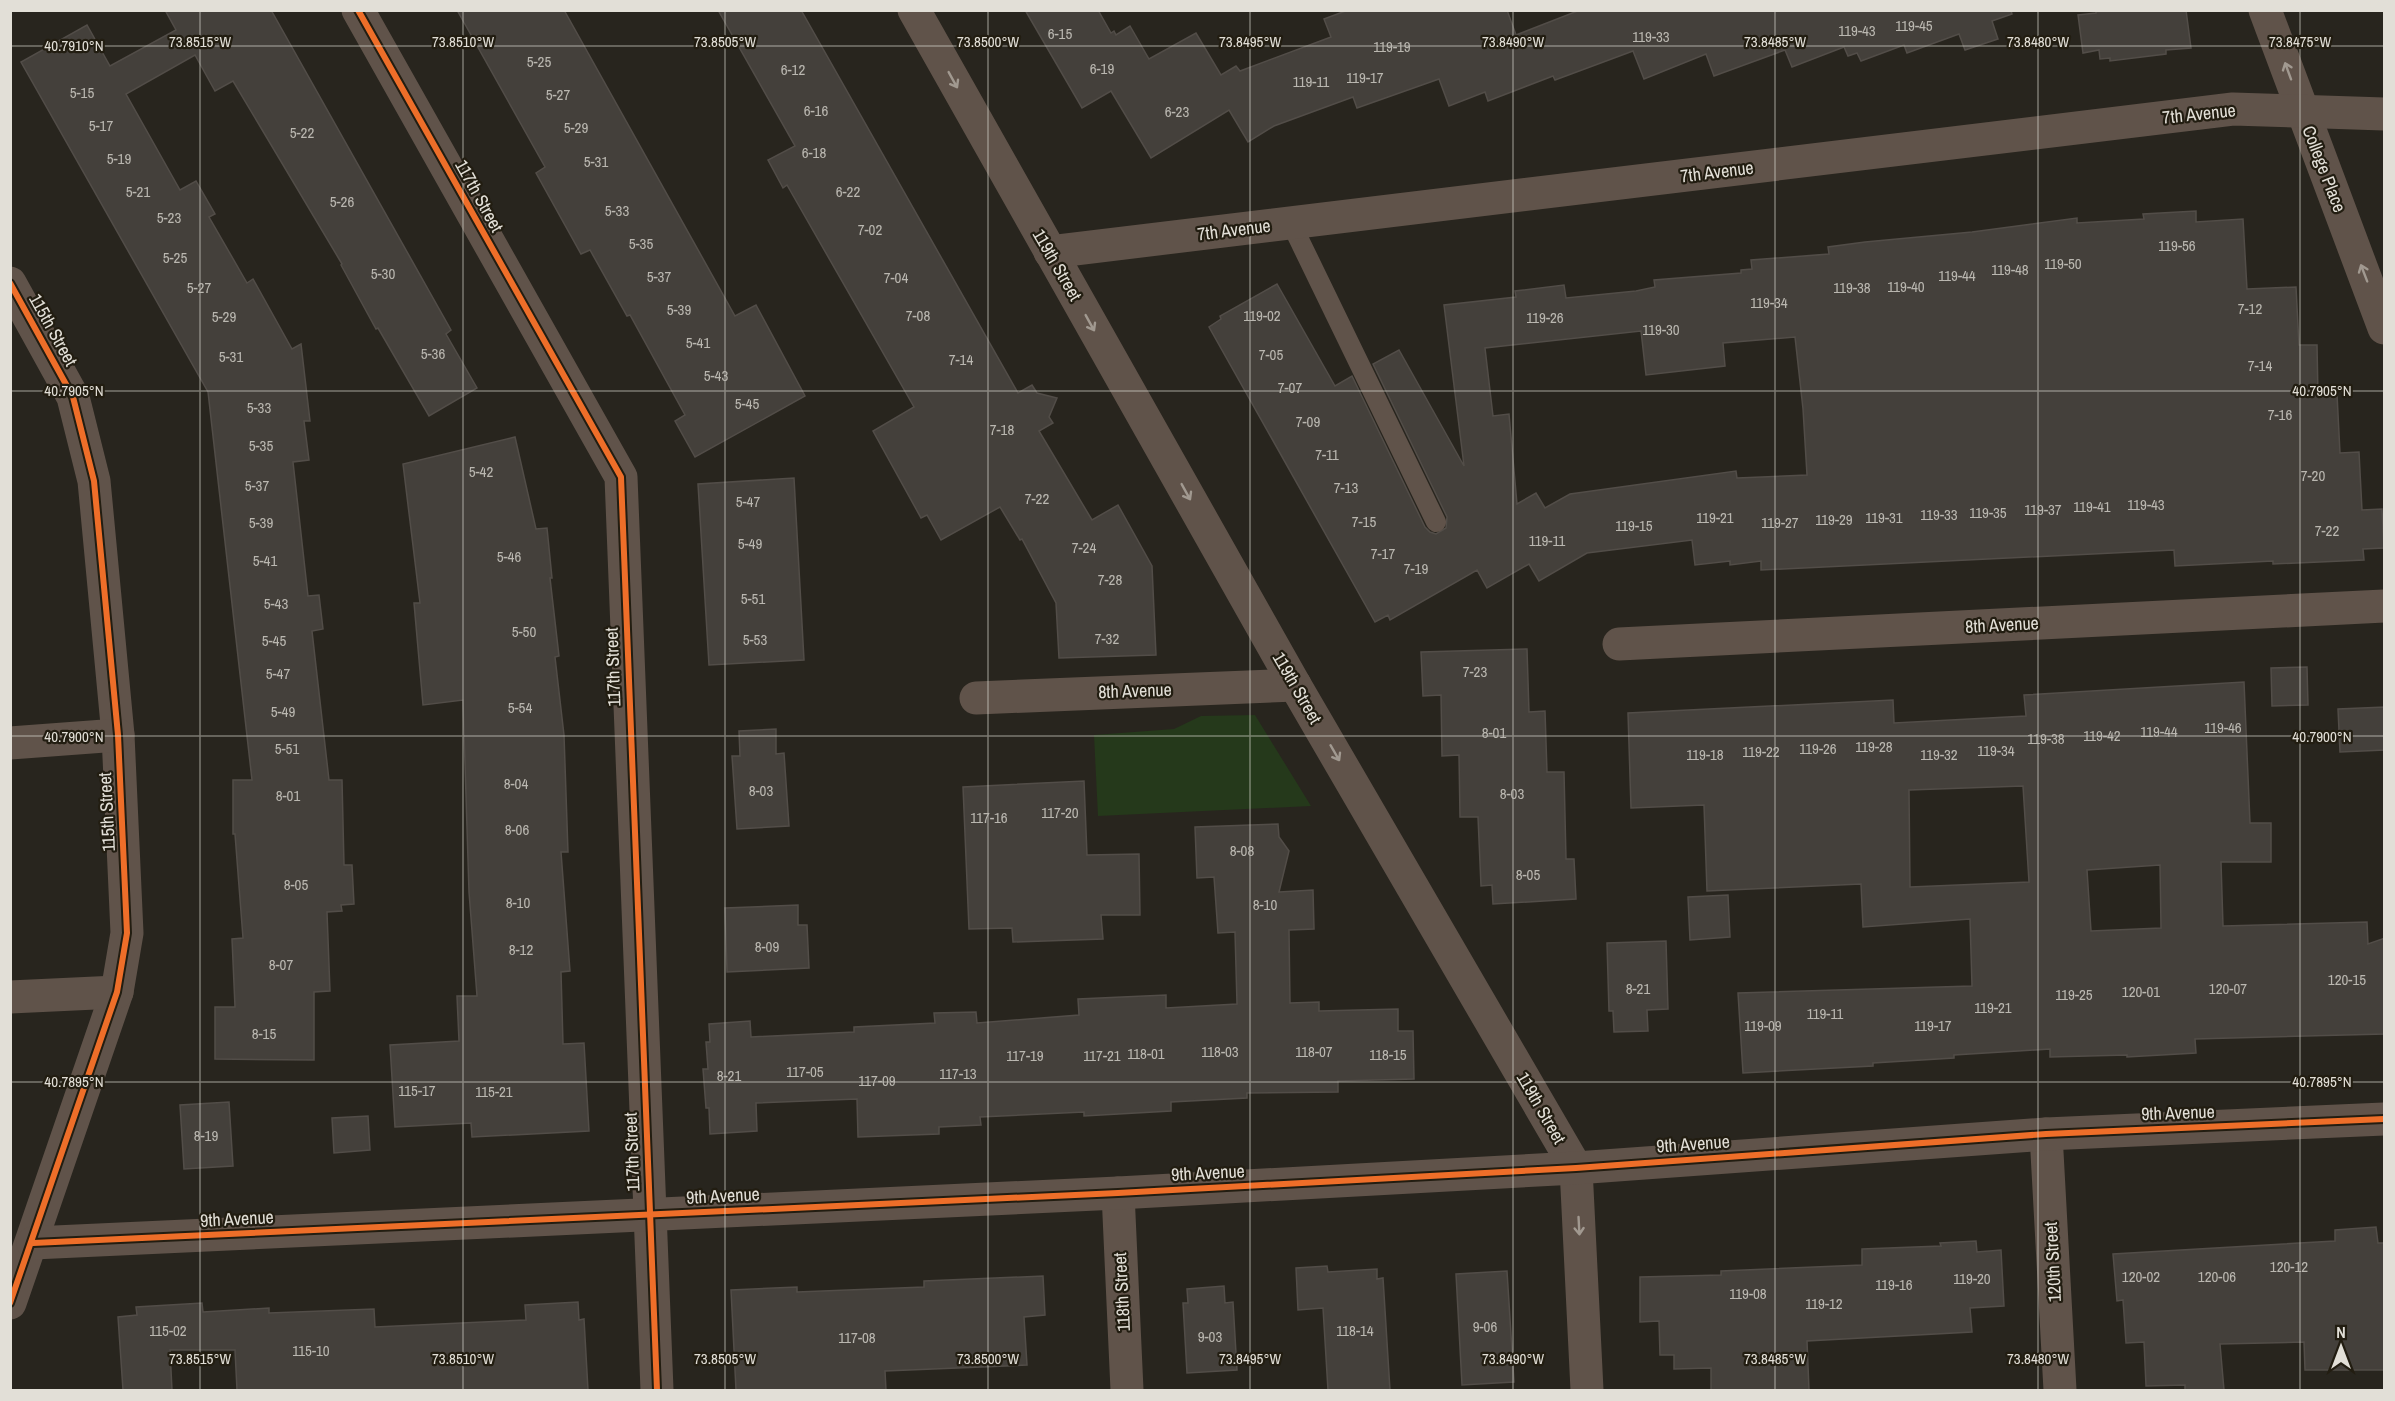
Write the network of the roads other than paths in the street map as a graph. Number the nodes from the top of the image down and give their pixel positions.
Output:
1 (357, 10) edge
2 (914, 10) edge
3 (2265, 10) edge
4 (2303, 112) junction
5 (2385, 114) edge
6 (1291, 223) junction
7 (1050, 252) junction
8 (10, 283) edge
9 (2385, 328) edge
10 (1436, 522) dead end
11 (2385, 606) edge
12 (1619, 644) dead end
13 (1295, 685) junction
14 (976, 698) dead end
15 (118, 735) junction
16 (10, 743) edge
17 (117, 992) junction
18 (10, 997) edge
19 (2385, 1119) edge
20 (2046, 1134) junction
21 (1576, 1168) junction
22 (1118, 1193) junction
23 (649, 1215) junction
24 (33, 1243) junction
25 (10, 1303) edge
26 (657, 1390) edge
27 (1127, 1390) edge
28 (1587, 1390) edge
29 (2060, 1390) edge

1 - 23 street, 117th Street
2 -> 7 street, 119th Street
4 -> 3 street, College Place
4 - 5 street, 7th Avenue
4 - 6 street, 7th Avenue
9 -> 4 street, College Place
6 - 7 street, 7th Avenue
6 - 10 lane
7 -> 13 street, 119th Street
8 - 15 street, 115th Street
11 - 12 street, 8th Avenue
13 - 14 street, 8th Avenue
13 -> 21 street, 119th Street
15 - 16 street
15 - 17 street, 115th Street
17 - 18 street
17 - 24 street, 115th Street
19 - 20 street, 9th Avenue
20 - 21 street, 9th Avenue
20 - 29 street, 120th Street
21 - 22 street, 9th Avenue
21 -> 28 street, 119th Street
22 - 23 street, 9th Avenue
22 - 27 street, 118th Street
23 - 24 street, 9th Avenue
23 - 26 street, 117th Street
24 - 25 street, 115th Street

